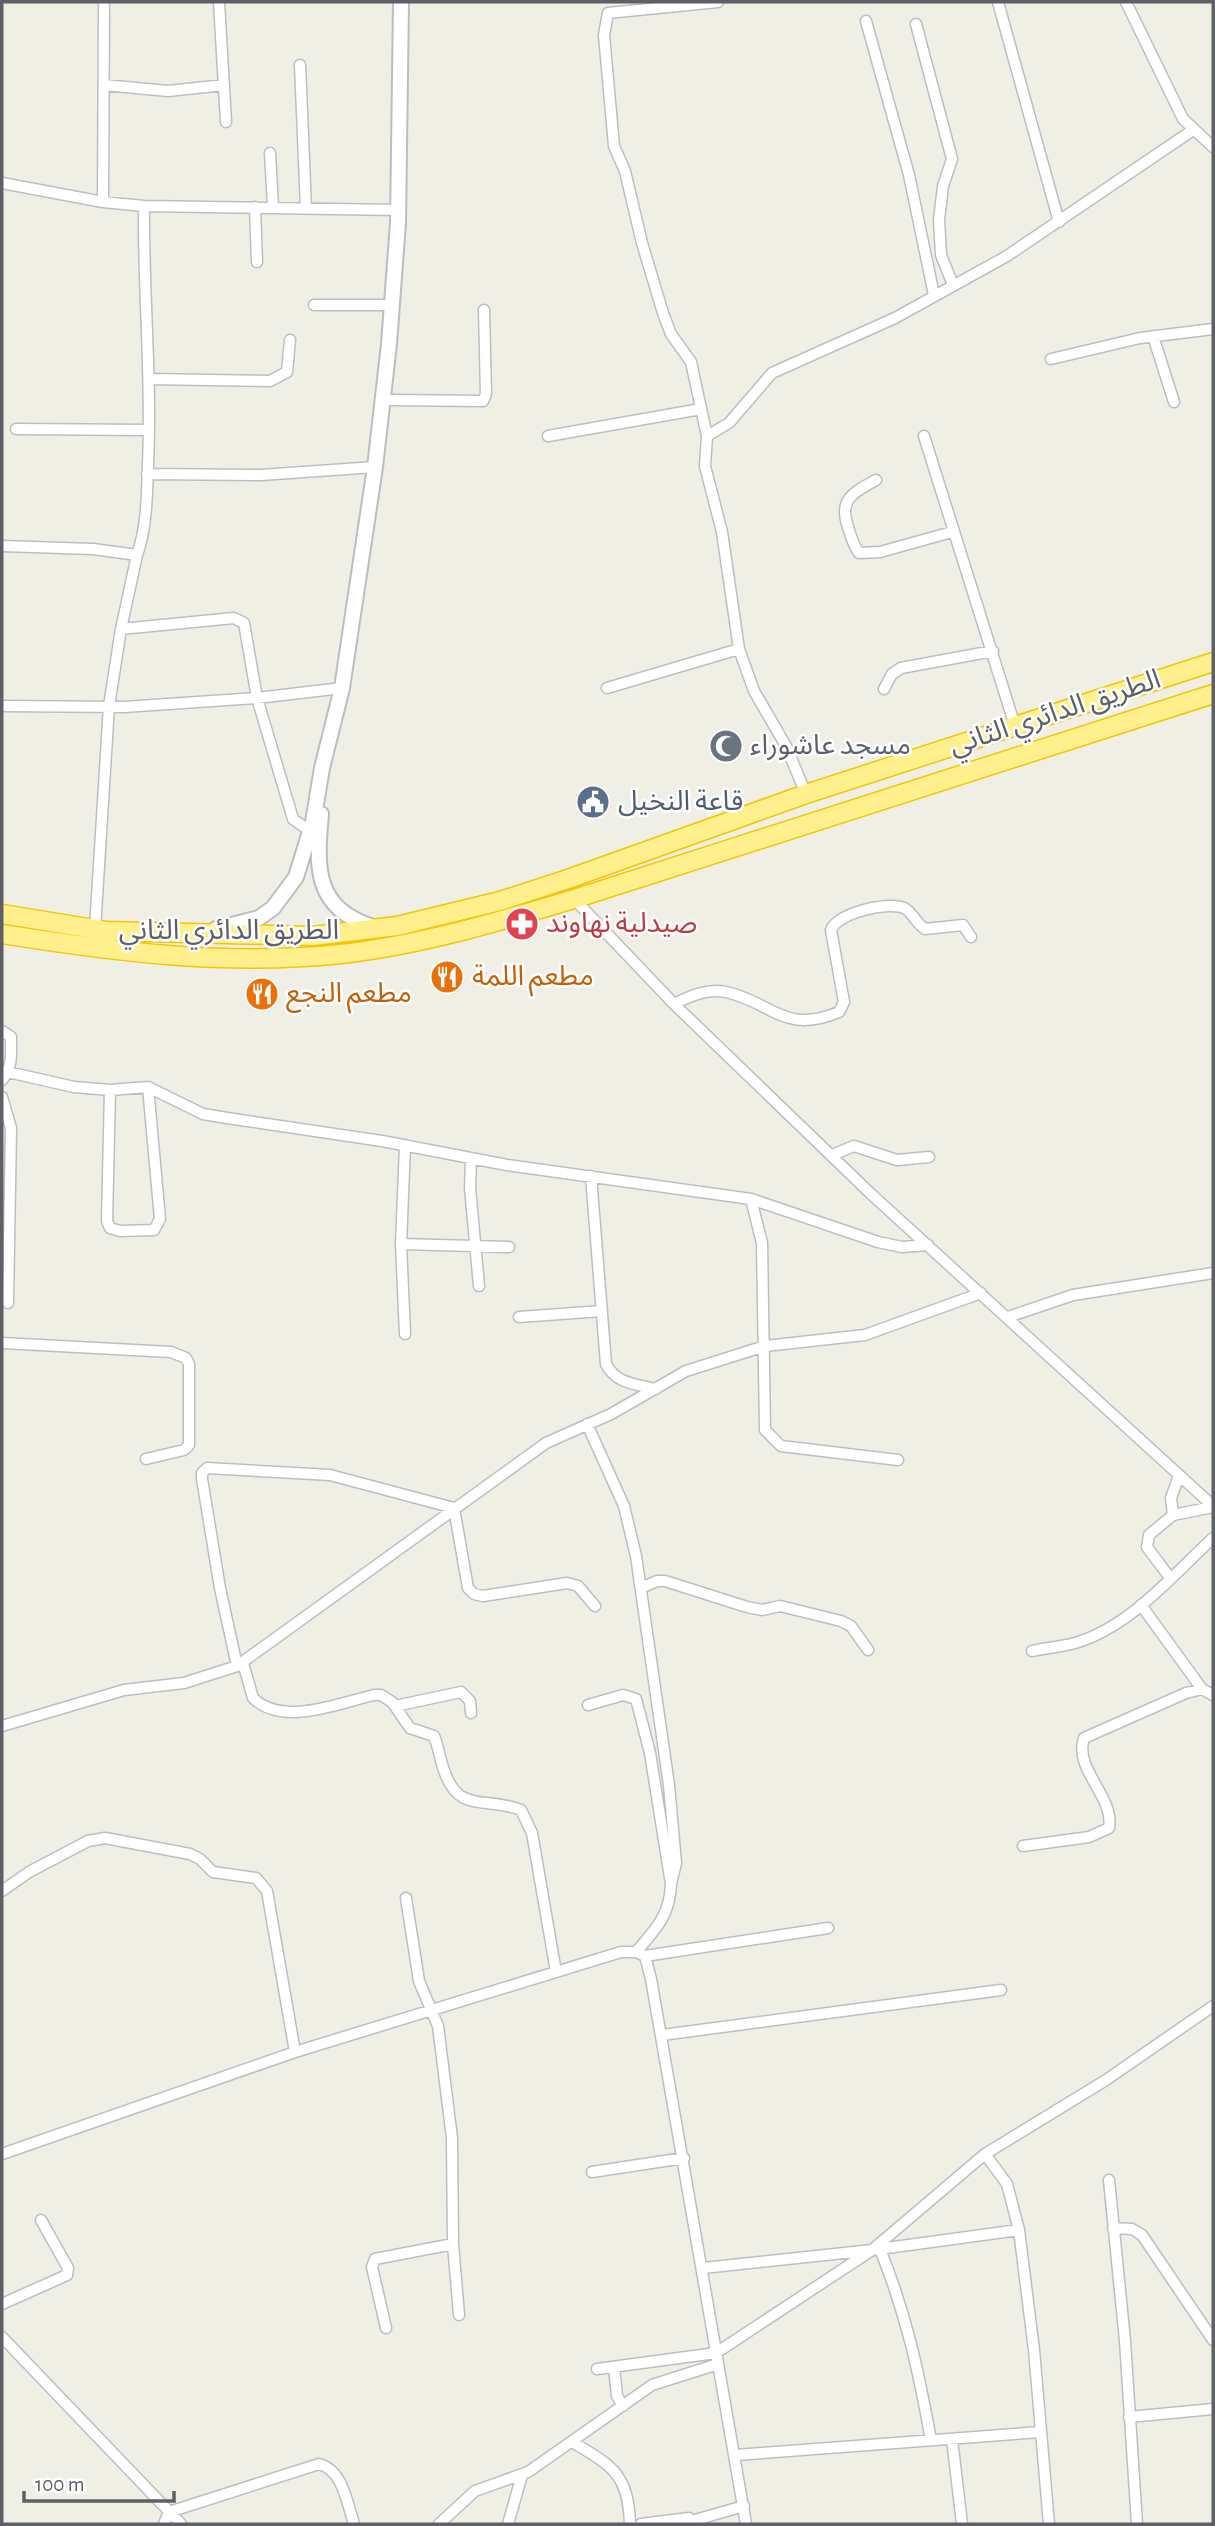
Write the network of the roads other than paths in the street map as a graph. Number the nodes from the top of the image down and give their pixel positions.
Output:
1 (104, 2) edge
2 (219, 2) edge
3 (403, 2) edge
4 (718, 2) edge
5 (998, 2) edge
6 (1126, 2) edge
7 (866, 20) dead end
8 (916, 24) dead end
9 (300, 65) dead end
10 (104, 85) junction
11 (224, 85) junction
12 (226, 122) dead end
13 (1193, 130) junction
14 (1213, 147) edge
15 (270, 153) dead end
16 (2, 183) edge
17 (103, 202) junction
18 (144, 206) junction
19 (254, 207) junction
20 (273, 207) junction
21 (306, 208) junction
22 (398, 210) junction
23 (1059, 222) junction
24 (257, 262) dead end
25 (953, 285) junction
26 (934, 295) junction
27 (314, 305) dead end
28 (392, 305) junction
29 (484, 310) dead end
30 (1213, 329) edge
31 (1153, 336) junction
32 (290, 340) dead end
33 (1051, 359) dead end
34 (149, 379) junction
35 (390, 400) junction
36 (1174, 402) dead end
37 (701, 409) junction
38 (16, 429) dead end
39 (149, 430) junction
40 (548, 436) dead end
41 (707, 436) junction
42 (924, 436) dead end
43 (375, 467) junction
44 (148, 474) junction
45 (876, 480) dead end
46 (952, 532) junction
47 (2, 546) edge
48 (137, 555) junction
49 (121, 629) junction
50 (739, 649) junction
51 (993, 651) junction
52 (1213, 662) edge
53 (1213, 668) edge
54 (342, 688) junction
55 (607, 688) dead end
56 (884, 689) dead end
57 (1211, 695) edge
58 (257, 698) junction
59 (2, 706) edge
60 (109, 706) junction
61 (1015, 726) junction
62 (1036, 750) junction
63 (806, 794) junction
64 (311, 832) junction
65 (573, 899) junction
66 (2, 914) edge
67 (95, 929) junction
68 (377, 929) junction
69 (188, 933) junction
70 (2, 934) edge
71 (971, 937) dead end
72 (674, 1004) junction
73 (2, 1031) edge
74 (5, 1076) edge
75 (148, 1087) junction
76 (110, 1090) junction
77 (2, 1097) edge
78 (405, 1145) junction
79 (832, 1155) junction
80 (929, 1157) dead end
81 (471, 1158) junction
82 (591, 1176) junction
83 (751, 1199) junction
84 (6, 1215) edge
85 (401, 1244) junction
86 (928, 1245) junction
87 (476, 1247) junction
88 (509, 1247) dead end
89 (1213, 1273) edge
90 (479, 1286) dead end
91 (981, 1293) junction
92 (8, 1303) dead end
93 (602, 1311) junction
94 (519, 1317) dead end
95 (1008, 1317) junction
96 (405, 1334) dead end
97 (2, 1343) edge
98 (765, 1346) junction
99 (656, 1389) junction
100 (587, 1424) junction
101 (145, 1459) dead end
102 (898, 1460) dead end
103 (1179, 1476) junction
104 (1213, 1507) edge
105 (454, 1508) junction
106 (1173, 1515) junction
107 (1213, 1538) edge
108 (1170, 1578) junction
109 (641, 1588) junction
110 (595, 1605) dead end
111 (1141, 1605) junction
112 (868, 1650) dead end
113 (1032, 1651) dead end
114 (240, 1664) junction
115 (1202, 1689) junction
116 (1213, 1695) edge
117 (588, 1705) dead end
118 (395, 1706) junction
119 (471, 1713) dead end
120 (2, 1726) edge
121 (1023, 1846) dead end
122 (671, 1884) junction
123 (2, 1891) edge
124 (406, 1898) dead end
125 (828, 1928) dead end
126 (640, 1954) junction
127 (556, 1972) junction
128 (1001, 1990) dead end
129 (1213, 2006) edge
130 (430, 2011) junction
131 (662, 2035) junction
132 (295, 2052) junction
133 (2, 2154) edge
134 (985, 2154) junction
135 (684, 2158) junction
136 (592, 2172) dead end
137 (1109, 2179) dead end
138 (41, 2220) dead end
139 (1114, 2228) junction
140 (1019, 2230) junction
141 (453, 2244) junction
142 (876, 2250) junction
143 (703, 2268) junction
144 (2, 2304) edge
145 (459, 2315) dead end
146 (386, 2328) dead end
147 (2, 2337) edge
148 (1213, 2340) edge
149 (716, 2353) junction
150 (718, 2364) junction
151 (614, 2367) junction
152 (597, 2369) dead end
153 (623, 2406) junction
154 (1213, 2409) edge
155 (1129, 2417) junction
156 (1040, 2432) junction
157 (952, 2439) junction
158 (931, 2440) junction
159 (572, 2442) junction
160 (736, 2455) junction
161 (522, 2475) junction
162 (744, 2505) junction
163 (169, 2512) junction
164 (699, 2517) junction
165 (164, 2524) edge
166 (181, 2524) edge
167 (354, 2524) edge
168 (439, 2524) edge
169 (508, 2524) edge
170 (630, 2524) edge
171 (641, 2524) edge
172 (681, 2524) edge
173 (747, 2524) edge
174 (962, 2524) edge
175 (1049, 2524) edge
176 (1137, 2524) edge

1 - 10 street
2 - 11 street
3 - 22 street
3 - 35 street
4 - 37 street
5 - 23 street
6 - 13 street
7 - 26 street
8 - 25 street
9 - 21 street
10 - 11 street
10 - 17 street
11 - 12 street
13 - 14 street
13 - 23 street
15 - 20 street
16 - 17 street
17 - 18 street
18 - 19 street
18 - 34 street
19 - 20 street
19 - 24 street
20 - 21 street
21 - 22 street
22 - 28 street
23 - 25 street
25 - 26 street
26 - 41 street
27 - 28 street
28 - 43 street
29 - 35 street
30 - 31 street
31 - 33 street
31 - 36 street
32 - 34 street
34 - 39 street
35 - 68 street
37 - 40 street
37 - 41 street
38 - 39 street
39 - 44 street
41 - 50 street
42 - 46 street
43 - 44 street
43 - 54 street
44 - 48 street
45 - 46 street
46 - 51 street
47 - 48 street
48 - 49 street
49 - 58 street
49 - 60 street
50 - 55 street
50 - 63 street
51 - 56 street
51 - 61 street
52 - 61 highway, الطريق الدائري الثاني
53 - 57 highway
54 - 58 street
54 - 64 street
57 - 62 highway, الطريق الدائري الثاني
58 - 60 street
58 - 64 street
59 - 60 street
60 - 67 street
61 - 62 highway
61 - 63 highway, الطريق الدائري الثاني
62 - 65 highway, الطريق الدائري الثاني
63 - 68 highway, الطريق الدائري الثاني
64 - 69 street
65 - 70 highway, الطريق الدائري الثاني
65 - 72 street
66 - 67 highway, الطريق الدائري الثاني
67 - 69 highway, الطريق الدائري الثاني
68 - 69 highway, الطريق الدائري الثاني
71 - 72 street
72 - 79 street
73 - 74 street
74 - 76 street
75 - 76 street
75 - 76 street
75 - 78 street
77 - 84 street
78 - 81 street
78 - 85 street
79 - 80 street
79 - 86 street
81 - 82 street
81 - 87 street
82 - 83 street
82 - 93 street
83 - 86 street
83 - 98 street
84 - 92 street
85 - 87 street
85 - 96 street
86 - 91 street
87 - 88 street
87 - 90 street
89 - 95 street
91 - 95 street
91 - 98 street
93 - 94 street
93 - 99 street
95 - 103 street
97 - 101 street
98 - 99 street
98 - 102 street
99 - 100 street
100 - 105 street
100 - 109 street
103 - 104 street
103 - 106 street
104 - 106 street
105 - 110 street
105 - 114 street
105 - 114 street
106 - 108 street
107 - 108 street
108 - 111 street
109 - 112 street
109 - 122 street
111 - 113 street
111 - 115 street
114 - 118 street
114 - 120 street
115 - 116 street
115 - 121 street
117 - 122 street
118 - 119 street
118 - 127 street
122 - 126 street
123 - 132 street
124 - 130 street
125 - 126 street
126 - 127 street
126 - 131 street
127 - 130 street
128 - 131 street
129 - 134 street
130 - 132 street
130 - 141 street
131 - 135 street
132 - 133 street
134 - 140 street
134 - 142 street
135 - 136 street
135 - 143 street
137 - 139 street
138 - 144 street
139 - 148 street
139 - 155 street
140 - 142 street
140 - 156 street
141 - 145 street
141 - 146 street
142 - 143 street
142 - 149 street
142 - 158 street
143 - 149 street
147 - 163 street
149 - 150 street
149 - 151 street
150 - 153 street
150 - 160 street
151 - 152 street
151 - 153 street
153 - 159 street
154 - 155 street
155 - 176 street
156 - 157 street
156 - 175 street
157 - 158 street
157 - 174 street
158 - 160 street
159 - 161 street
159 - 170 street
160 - 162 street
161 - 168 street
161 - 169 street
162 - 164 street
162 - 173 street
163 - 165 street
163 - 166 street
163 - 167 street
164 - 171 street
164 - 172 street

